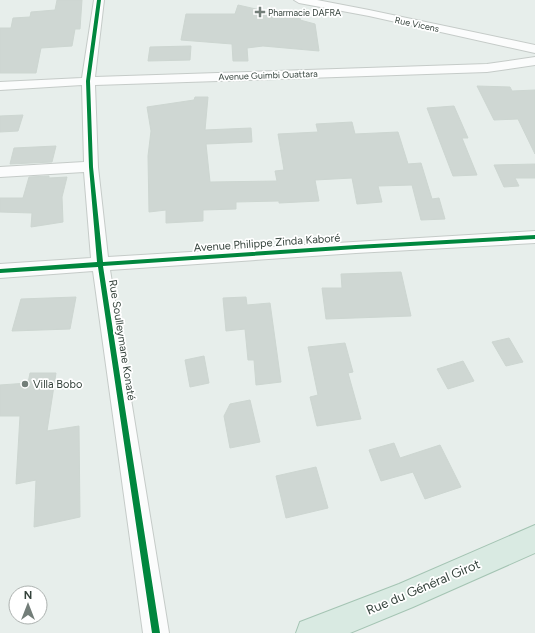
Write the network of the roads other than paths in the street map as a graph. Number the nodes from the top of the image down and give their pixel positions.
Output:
1 (99, 0) edge
2 (299, 0) edge
3 (376, 0) edge
4 (369, 13) junction
5 (535, 49) edge
6 (535, 61) edge
7 (88, 81) junction
8 (0, 86) edge
9 (91, 167) junction
10 (0, 172) edge
11 (535, 237) edge
12 (100, 263) junction
13 (0, 271) edge
14 (535, 539) edge
15 (156, 633) edge
16 (311, 633) edge

1 - 7 street, Rue Soulleymane Konaté
2 - 4 street, Rue Vicens
3 - 4 street
4 - 5 street, Rue Vicens
6 - 7 street, Avenue Guimbi Ouattara
7 - 8 street, Avenue Guimbi Ouattara
7 - 9 street, Rue Soulleymane Konaté
9 - 10 street
9 - 12 street, Rue Soulleymane Konaté
11 - 12 street, Avenue Philippe Zinda Kaboré
12 - 13 street, Avenue Philippe Zinda Kaboré
12 - 15 street, Rue Soulleymane Konaté
14 - 16 highway, Rue du Général Girot

